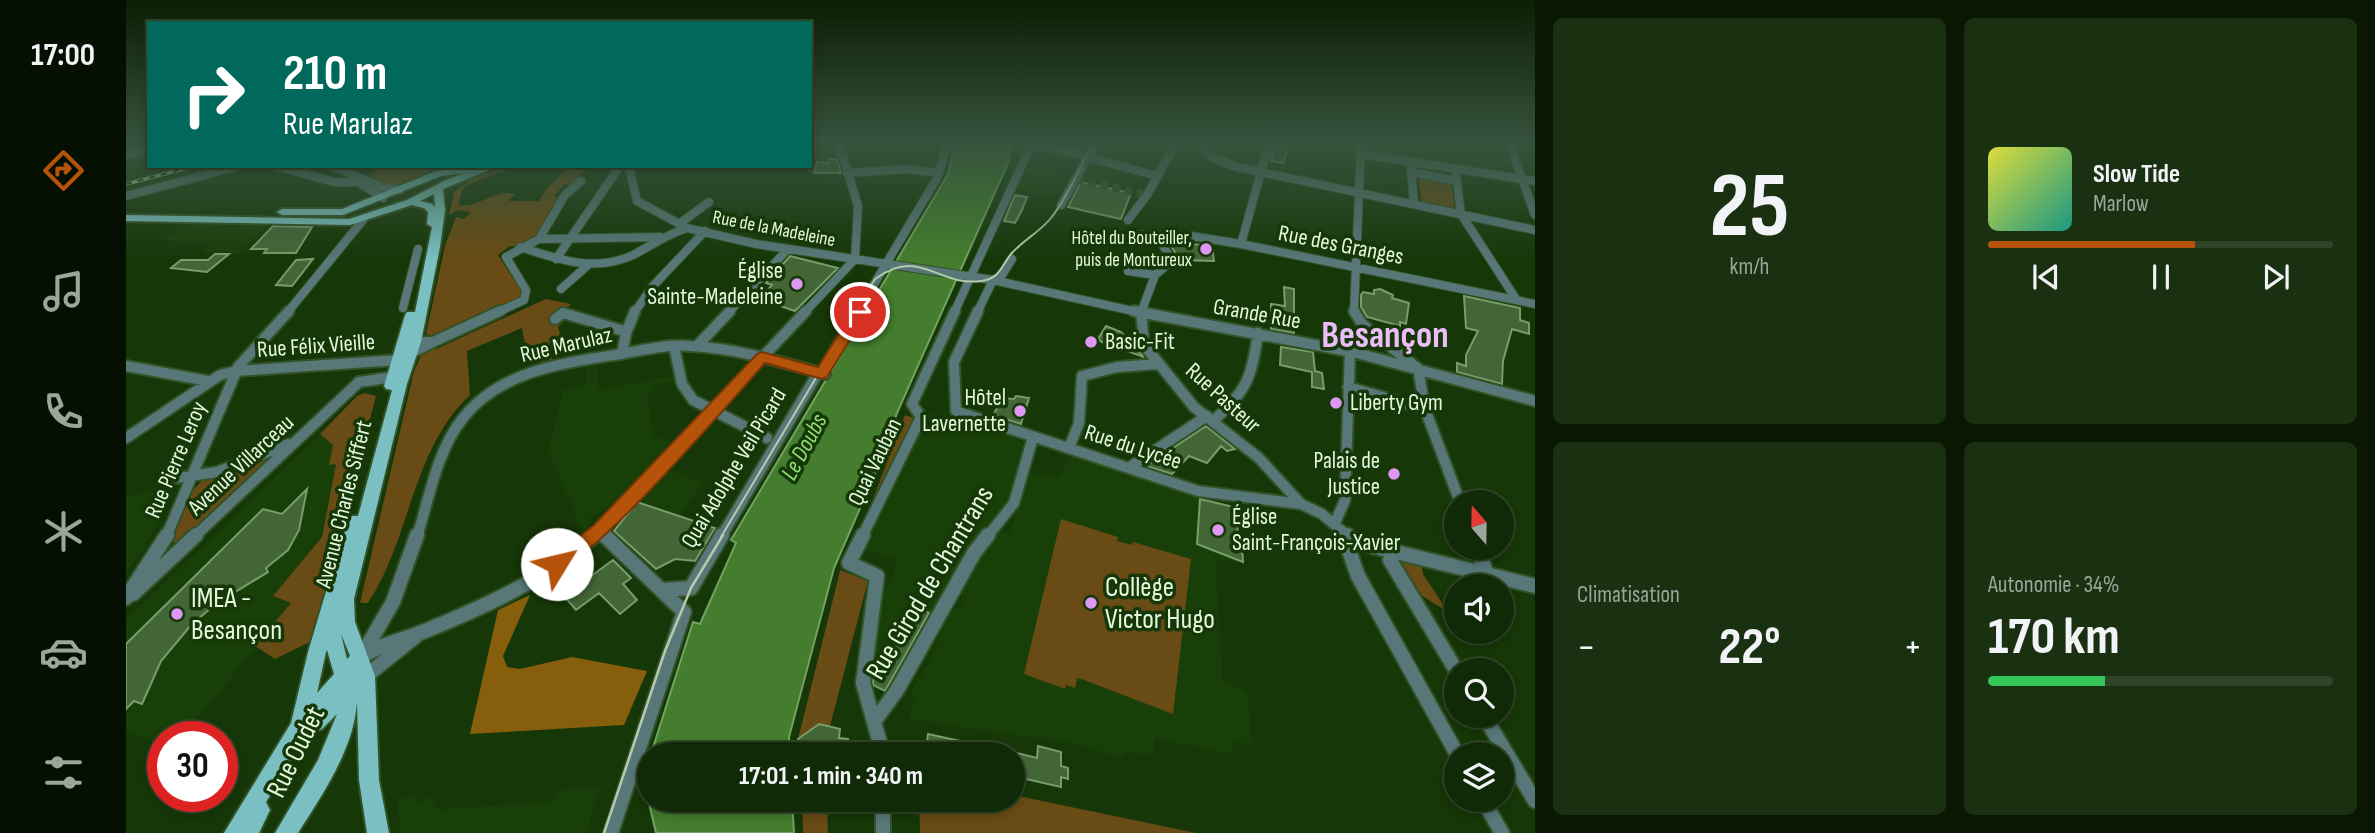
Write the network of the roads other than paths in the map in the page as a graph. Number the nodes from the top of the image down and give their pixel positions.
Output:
1 (1457, 181) edge
2 (179, 182) edge
3 (358, 182) edge
4 (370, 182) edge
5 (418, 182) edge
6 (437, 182) edge
7 (452, 182) edge
8 (459, 182) edge
9 (580, 182) edge
10 (609, 182) edge
11 (630, 182) edge
12 (850, 182) edge
13 (934, 182) edge
14 (1014, 182) edge
15 (1074, 182) edge
16 (1155, 182) edge
17 (1258, 182) edge
18 (1308, 182) edge
19 (1361, 182) edge
20 (1413, 182) edge
21 (1524, 182) edge
22 (438, 188) junction
23 (400, 190) junction
24 (1360, 193) junction
25 (126, 196) edge
26 (383, 198) junction
27 (411, 202) junction
28 (709, 202) dead end
29 (1414, 204) junction
30 (365, 205) junction
31 (1061, 205) dead end
32 (440, 210) junction
33 (126, 212) edge
34 (381, 213) junction
35 (1461, 214) junction
36 (1535, 215) edge
37 (126, 218) edge
38 (1128, 220) dead end
39 (683, 226) junction
40 (349, 228) junction
41 (1535, 230) edge
42 (705, 232) junction
43 (1157, 234) junction
44 (1137, 235) dead end
45 (660, 237) junction
46 (539, 239) junction
47 (570, 240) junction
48 (1241, 244) junction
49 (520, 247) junction
50 (418, 249) dead end
51 (788, 250) junction
52 (556, 259) junction
53 (855, 259) junction
54 (1012, 259) dead end
55 (890, 263) junction
56 (588, 265) junction
57 (1357, 269) junction
58 (1128, 271) dead end
59 (1155, 275) junction
60 (968, 277) junction
61 (993, 280) junction
62 (561, 289) dead end
63 (1516, 299) junction
64 (1535, 304) edge
65 (403, 309) dead end
66 (1142, 313) junction
67 (555, 319) dead end
68 (624, 331) junction
69 (1258, 332) junction
70 (674, 346) junction
71 (696, 346) junction
72 (414, 347) junction
73 (1350, 351) junction
74 (622, 354) junction
75 (762, 357) junction
76 (398, 360) junction
77 (1157, 364) junction
78 (126, 366) edge
79 (1418, 369) junction
80 (236, 371) junction
81 (822, 373) junction
82 (208, 381) junction
83 (396, 381) junction
84 (1348, 387) junction
85 (1535, 401) edge
86 (1425, 409) junction
87 (713, 411) junction
88 (1210, 419) junction
89 (1033, 437) junction
90 (126, 438) edge
91 (767, 438) dead end
92 (295, 442) junction
93 (1069, 448) junction
94 (1130, 467) junction
95 (193, 476) junction
96 (176, 478) dead end
97 (1455, 490) edge
98 (1301, 504) junction
99 (1335, 523) junction
100 (600, 531) junction
101 (1354, 542) junction
102 (1390, 560) dead end
103 (1482, 560) edge
104 (1487, 574) joint
105 (1514, 581) edge
106 (1535, 586) edge
107 (663, 590) junction
108 (334, 597) junction
109 (126, 599) edge
110 (1449, 658) edge
111 (363, 667) junction
112 (345, 685) junction
113 (876, 719) junction
114 (300, 727) junction
115 (1491, 728) edge
116 (883, 742) edge
117 (1450, 742) edge
118 (1535, 801) edge
119 (883, 812) edge
120 (1490, 812) edge
121 (235, 833) edge
122 (247, 833) edge
123 (286, 833) edge
124 (378, 833) edge
125 (611, 833) edge
126 (883, 833) edge
127 (1502, 833) edge

1 - 35 street
2 - 25 street
3 - 26 street
4 - 23 street
5 - 23 main road
6 - 22 main road
7 - 22 main road
8 - 32 main road
9 - 46 street
10 - 47 street
11 - 39 street
12 - 53 street
13 - 55 street, Quai Adolphe Veil Picard
14 - 60 street, Quai Vauban
15 - 31 street
16 - 38 street
17 - 48 street
18 - 24 street
19 - 24 street
20 - 29 street
21 - 36 street
22 - 27 main road
22 - 32 main road, Avenue Charles Siffert
23 - 26 main road
24 - 29 street
24 - 57 street
26 - 30 main road
27 - 34 main road
27 - 76 main road, Avenue Charles Siffert
28 - 39 street
29 - 35 street
30 - 33 main road
30 - 34 main road
30 - 40 main road
32 - 72 main road, Avenue Charles Siffert
34 - 40 main road
35 - 41 street
35 - 63 street
37 - 40 main road
39 - 42 street, Rue de la Madeleine
39 - 45 street
40 - 80 street
42 - 51 street, Rue de la Madeleine
42 - 68 street
43 - 44 street, Rue des Granges
43 - 48 street, Rue des Granges
43 - 59 street
45 - 47 street
45 - 56 street
46 - 47 street
46 - 49 street
47 - 52 street
48 - 57 street, Rue des Granges
49 - 52 street
49 - 72 street
50 - 65 street
51 - 53 street, Rue de la Madeleine
51 - 71 street
52 - 56 street
53 - 55 street, Rue de la Madeleine
53 - 75 street
54 - 61 street
55 - 60 street, Grande Rue
55 - 81 street, Quai Adolphe Veil Picard
56 - 62 street
57 - 63 street, Rue des Granges
57 - 79 street
58 - 59 street
59 - 66 street
60 - 61 street, Grande Rue
60 - 113 street, Quai Vauban
61 - 66 street, Grande Rue
61 - 89 street, Rue du Lycée
63 - 64 street, Rue des Granges
66 - 69 street, Grande Rue
66 - 77 street, Rue Pasteur
67 - 68 street
68 - 74 street
69 - 73 street, Grande Rue
69 - 88 street
70 - 71 street, Rue Marulaz
70 - 74 street, Rue Marulaz
70 - 87 street
71 - 75 street, Rue Marulaz
72 - 83 main road, Avenue Charles Siffert
73 - 79 street, Grande Rue
73 - 84 street
74 - 111 street, Rue Marulaz
75 - 81 street, Rue Marulaz
75 - 87 street
76 - 80 street, Rue Félix Vieille
76 - 83 main road, Avenue Charles Siffert
77 - 88 street, Rue Pasteur
77 - 93 street
78 - 82 street
79 - 85 street, Grande Rue
79 - 86 street
80 - 82 street
80 - 95 street, Rue Pierre Leroy
81 - 107 street, Quai Adolphe Veil Picard
82 - 90 street
83 - 92 street, Avenue Villarceau
83 - 108 main road, Avenue Charles Siffert
83 - 111 main road, Avenue Charles Siffert
84 - 86 street
84 - 99 street
86 - 97 street
87 - 91 street
87 - 100 street
88 - 94 street
88 - 98 street, Rue Pasteur
89 - 93 street, Rue du Lycée
89 - 113 street, Rue Girod de Chantrans
92 - 95 street
92 - 109 street, Avenue Villarceau
93 - 94 street, Rue du Lycée
94 - 98 street, Rue du Lycée
95 - 96 street
95 - 109 street, Rue Pierre Leroy
98 - 99 street
99 - 101 street
100 - 107 street
100 - 111 street
101 - 104 street
101 - 117 street
102 - 110 street
103 - 104 street
105 - 106 street
107 - 125 street
108 - 112 main road, Avenue Charles Siffert
108 - 114 main road, Avenue Charles Siffert
111 - 112 main road
111 - 124 main road, Avenue Charles Siffert
112 - 114 main road
112 - 122 main road
112 - 123 main road, Rue Oudet
113 - 116 street
114 - 121 main road
115 - 118 street
119 - 126 street
120 - 127 street

